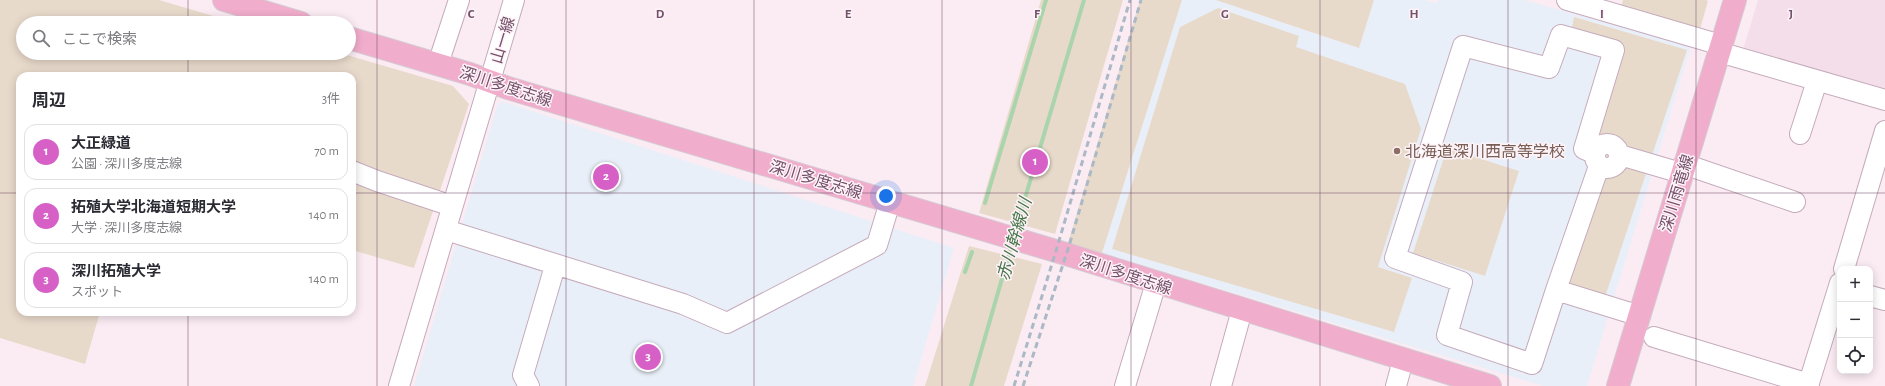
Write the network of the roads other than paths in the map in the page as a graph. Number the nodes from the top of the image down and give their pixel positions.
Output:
1 (224, 0) edge
2 (459, 0) edge
3 (514, 0) edge
4 (1567, 0) edge
5 (1735, 0) edge
6 (1589, 3) edge
7 (277, 16) edge
8 (356, 40) edge
9 (1720, 49) junction
10 (438, 64) junction
11 (490, 80) junction
12 (1817, 81) junction
13 (1885, 100) edge
14 (1885, 131) edge
15 (1800, 134) dead end
16 (1596, 160) junction
17 (1683, 169) junction
18 (356, 173) edge
19 (890, 202) junction
20 (1794, 202) dead end
21 (452, 206) junction
22 (446, 230) junction
23 (555, 266) junction
24 (1845, 266) edge
25 (1156, 283) junction
26 (1556, 290) junction
27 (1837, 294) edge
28 (1873, 297) edge
29 (1885, 300) edge
30 (1242, 310) junction
31 (1640, 316) junction
32 (1654, 337) dead end
33 (1404, 360) junction
34 (1809, 385) edge
35 (399, 386) edge
36 (529, 386) edge
37 (1125, 386) edge
38 (1221, 386) edge
39 (1396, 386) edge
40 (1490, 386) edge
41 (1618, 386) edge

1 - 7 main road
2 - 10 street
3 - 11 street, 山一線
4 - 6 street
5 - 9 main road, 深川雨竜線
6 - 9 street
8 - 10 main road, 深川多度志線
9 - 12 street
9 - 17 main road, 深川雨竜線
10 - 11 main road, 深川多度志線
11 - 19 main road, 深川多度志線
11 - 21 street, 山一線
12 - 13 street
12 - 15 street
14 - 24 street
16 - 17 street
16 - 26 street
16 - 26 street
17 - 20 street
17 - 31 main road, 深川雨竜線
18 - 21 street
19 - 23 street
19 - 25 main road, 深川多度志線
21 - 22 street, 山一線
22 - 23 street
22 - 35 street, 山一線
23 - 36 street
25 - 30 main road, 深川多度志線
25 - 37 street
26 - 31 street
27 - 34 street
28 - 29 street
30 - 33 main road, 深川多度志線
30 - 38 street
31 - 41 main road, 深川雨竜線
32 - 34 street
33 - 39 street
33 - 40 main road, 深川多度志線

